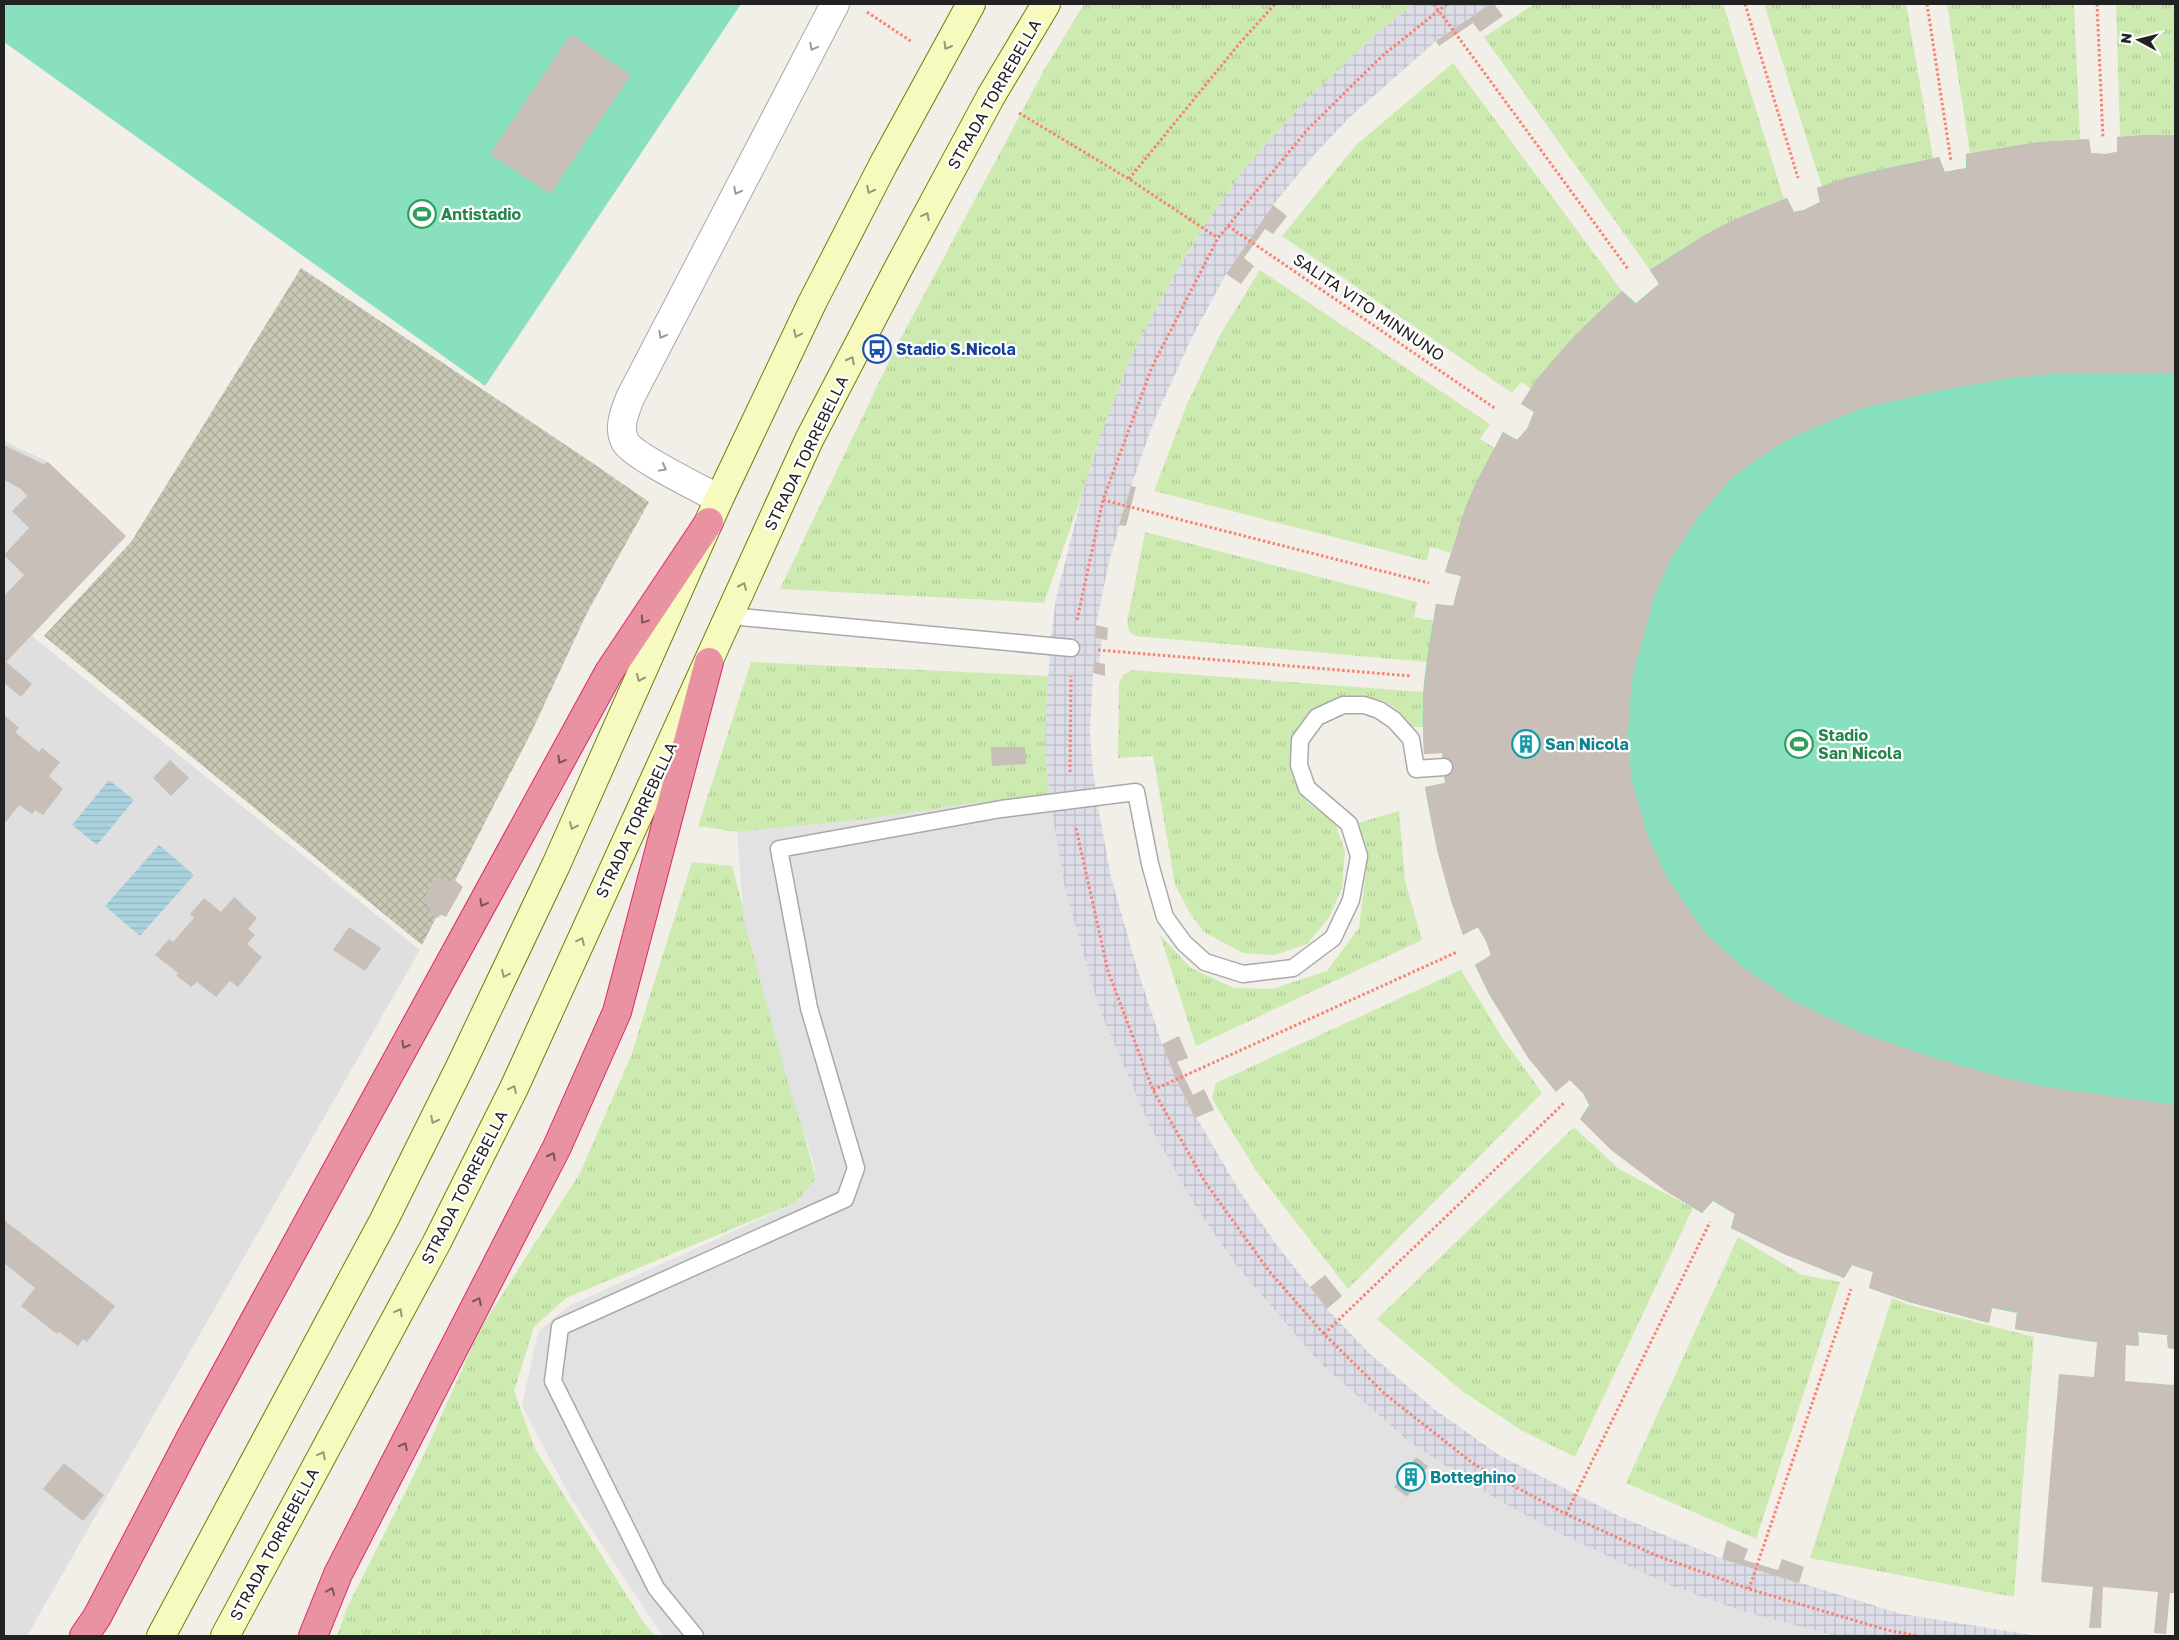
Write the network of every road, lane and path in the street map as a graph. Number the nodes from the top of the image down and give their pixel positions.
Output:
1 (835, 4) edge
2 (971, 4) edge
3 (1046, 4) edge
4 (1275, 4) edge
5 (1434, 4) edge
6 (1745, 4) edge
7 (1927, 4) edge
8 (2097, 4) edge
9 (862, 9) dead end
10 (939, 59) junction
11 (991, 96) junction
12 (2104, 138) dead end
13 (1951, 161) dead end
14 (1798, 178) dead end
15 (1129, 179) junction
16 (1228, 226) dead end
17 (1218, 238) dead end
18 (1628, 269) dead end
19 (1496, 409) dead end
20 (1103, 500) dead end
21 (714, 510) junction
22 (1429, 584) dead end
23 (730, 616) junction
24 (1071, 648) joint
25 (709, 662) junction
26 (1412, 676) dead end
27 (1444, 767) dead end
28 (1457, 952) dead end
29 (1153, 1090) dead end
30 (1564, 1104) dead end
31 (1710, 1222) dead end
32 (1851, 1289) dead end
33 (1324, 1334) dead end
34 (1566, 1514) dead end
35 (1749, 1589) dead end
36 (84, 1636) edge
37 (160, 1636) edge
38 (225, 1636) edge
39 (313, 1636) edge
40 (695, 1636) edge

1 -> 21 street
2 -> 10 main road
3 - 11 main road, STRADA TORREBELLA
4 - 15 path
5 - 18 path
6 - 14 path
7 - 13 path
8 - 12 path
9 - 10 path
10 -> 21 main road
11 - 15 path
23 -> 11 main road, STRADA TORREBELLA
15 - 17 path
16 - 19 path, SALITA VITO MINNUNO
20 - 22 path
21 -> 36 highway
21 -> 37 main road
23 - 24 lane
23 - 25 main road, STRADA TORREBELLA
24 - 26 path
38 -> 25 main road, STRADA TORREBELLA
39 -> 25 highway
27 - 40 lane
28 - 29 path
30 - 33 path
31 - 34 path
32 - 35 path

